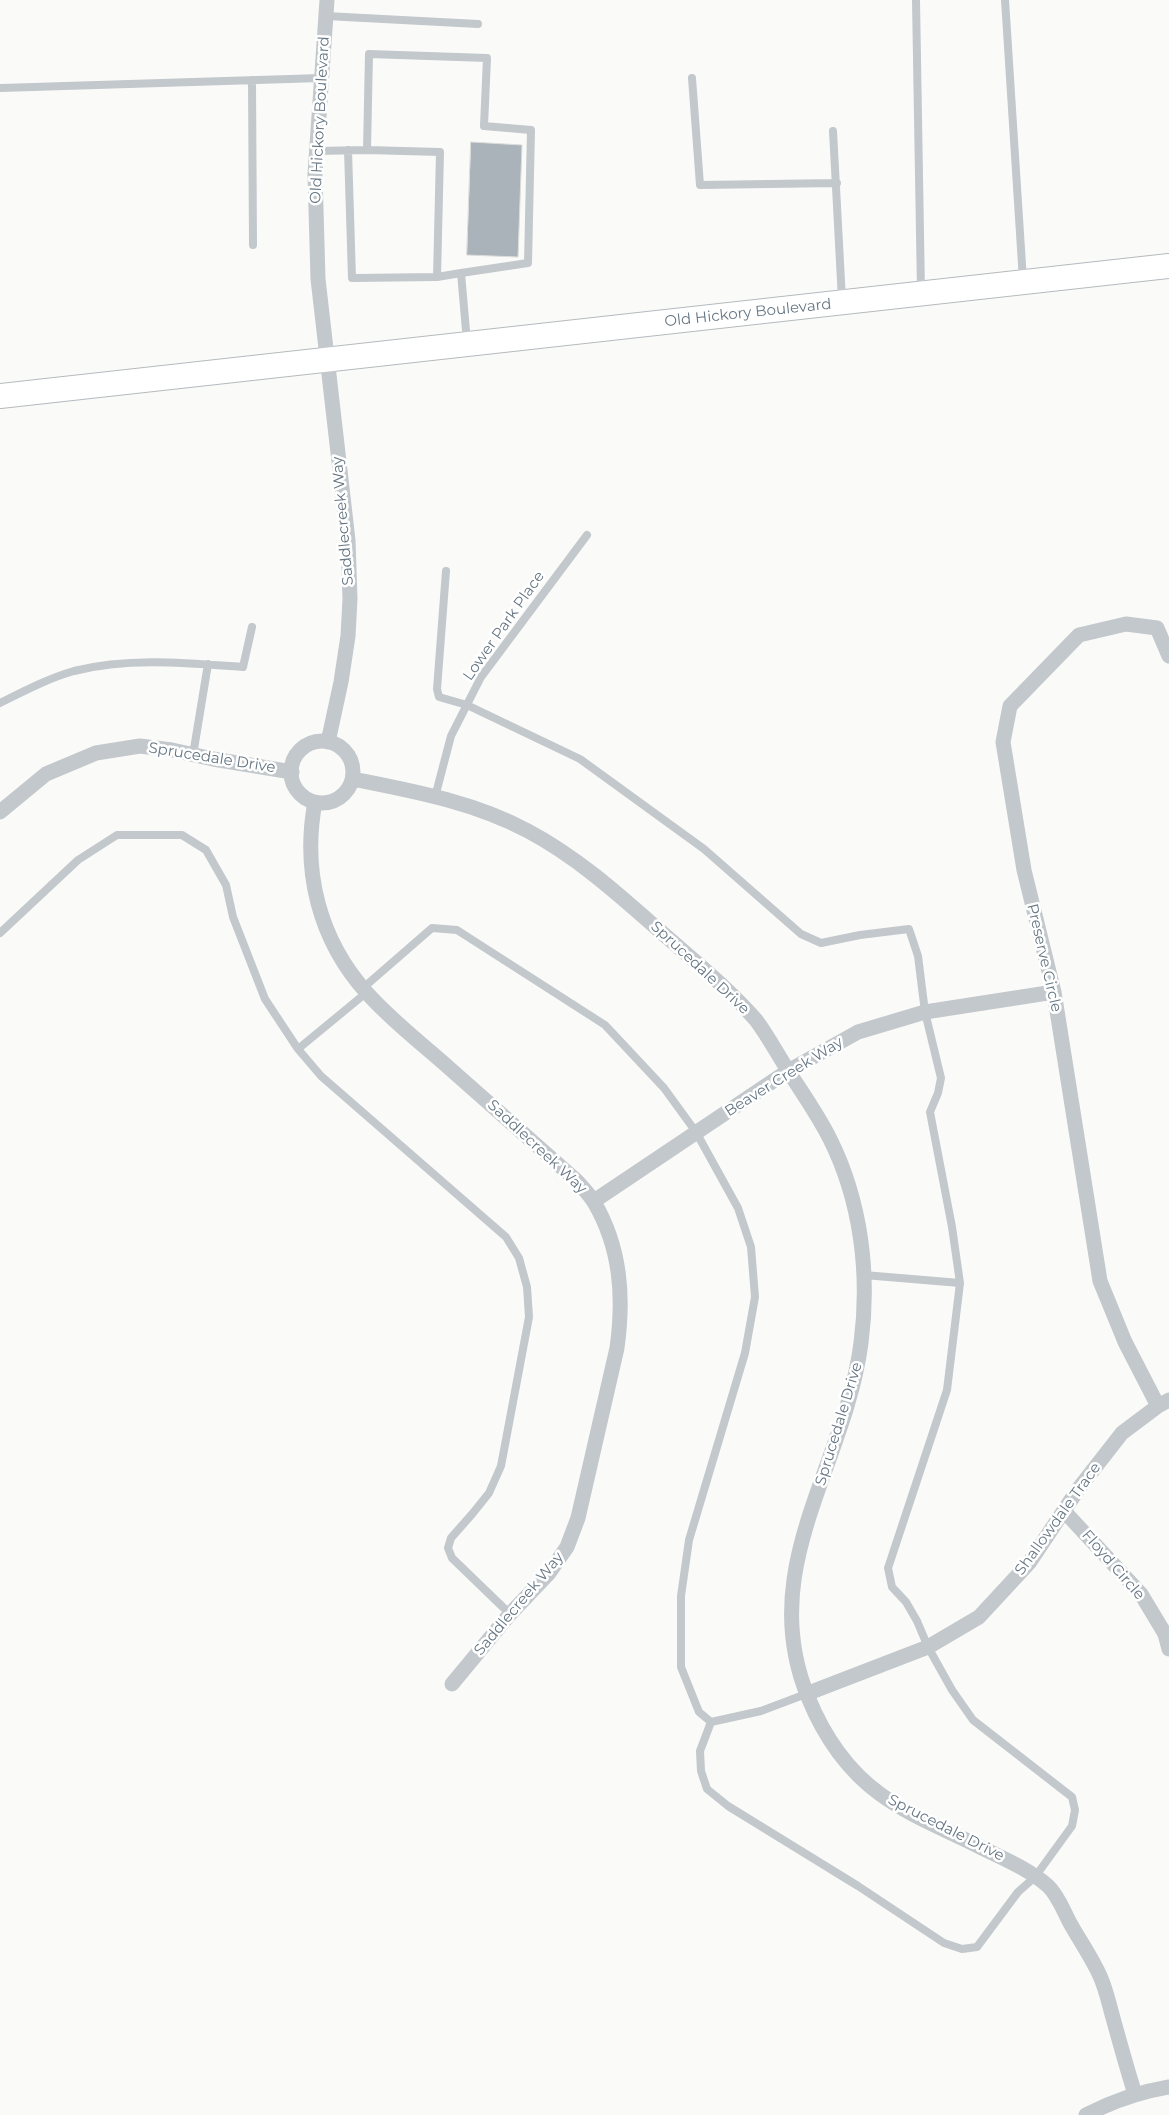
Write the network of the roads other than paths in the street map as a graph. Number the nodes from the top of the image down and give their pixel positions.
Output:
1 (327, 0) edge
2 (916, 0) edge
3 (1005, 0) edge
4 (326, 16) junction
5 (478, 24) dead end
6 (321, 78) junction
7 (692, 78) dead end
8 (252, 80) junction
9 (1, 88) edge
10 (833, 131) dead end
11 (348, 150) junction
12 (367, 150) junction
13 (316, 151) junction
14 (837, 183) junction
15 (253, 245) dead end
16 (1169, 266) edge
17 (461, 273) junction
18 (437, 277) junction
19 (1024, 282) junction
20 (921, 294) junction
21 (842, 302) junction
22 (467, 344) junction
23 (326, 360) junction
24 (0, 396) edge
25 (587, 535) dead end
26 (446, 571) dead end
27 (252, 627) dead end
28 (1169, 656) edge
29 (208, 664) junction
30 (0, 703) edge
31 (467, 705) junction
32 (328, 742) junction
33 (193, 755) junction
34 (292, 772) junction
35 (353, 779) junction
36 (435, 797) junction
37 (315, 802) junction
38 (0, 812) edge
39 (0, 933) edge
40 (365, 990) junction
41 (1054, 992) junction
42 (925, 1012) junction
43 (298, 1049) junction
44 (788, 1070) junction
45 (696, 1132) junction
46 (594, 1201) junction
47 (864, 1275) junction
48 (960, 1284) junction
49 (1163, 1403) edge
50 (1064, 1511) junction
51 (510, 1614) junction
52 (928, 1647) junction
53 (1169, 1649) edge
54 (452, 1684) dead end
55 (806, 1694) junction
56 (711, 1722) junction
57 (1035, 1877) junction
58 (1169, 2087) edge
59 (1135, 2094) junction
60 (1086, 2115) edge

1 - 4 street, Old Hickory Boulevard
2 - 20 lane
3 - 19 lane
4 - 5 lane
4 - 6 street, Old Hickory Boulevard
6 - 8 lane
6 - 13 street, Old Hickory Boulevard
7 - 14 lane
8 - 9 lane
8 - 15 lane
10 - 14 lane
11 - 12 lane
11 - 13 lane
11 - 18 lane
12 - 17 lane
12 - 18 lane
13 - 23 street, Old Hickory Boulevard
14 - 21 lane
16 - 19 main road, Old Hickory Boulevard
17 - 18 lane
17 - 22 lane
19 - 20 main road, Old Hickory Boulevard
20 - 21 main road, Old Hickory Boulevard
21 - 22 main road, Old Hickory Boulevard
22 - 23 main road, Old Hickory Boulevard
23 - 24 main road, Old Hickory Boulevard
23 - 32 street, Saddlecreek Way
25 - 31 lane, Lower Park Place
26 - 31 lane
27 - 29 lane
28 - 41 street, Preserve Circle
29 - 30 lane
29 - 33 lane
31 - 36 lane, Lower Park Place
31 - 42 lane
32 - 34 street
32 - 35 street
33 - 34 street, Sprucedale Drive
33 - 38 street, Sprucedale Drive
34 - 37 street
35 - 36 street, Sprucedale Drive
35 - 37 street
36 - 44 street, Sprucedale Drive
37 - 40 street, Saddlecreek Way
39 - 43 lane
40 - 43 lane
40 - 45 lane
40 - 46 street, Saddlecreek Way
41 - 42 street, Beaver Creek Way
41 - 49 street, Preserve Circle
42 - 44 street, Beaver Creek Way
42 - 48 lane
43 - 51 lane
44 - 45 street, Beaver Creek Way
44 - 47 street, Sprucedale Drive
45 - 46 street, Beaver Creek Way
45 - 56 lane
46 - 51 street, Saddlecreek Way
47 - 48 lane
47 - 55 street, Sprucedale Drive
48 - 52 lane
49 - 50 street, Shallowdale Trace
50 - 52 street, Shallowdale Trace
50 - 53 street, Floyd Circle
51 - 54 street, Saddlecreek Way
52 - 55 street, Shallowdale Trace
52 - 57 lane
55 - 56 lane
55 - 57 street, Sprucedale Drive
56 - 57 lane
57 - 59 street, Sprucedale Drive
58 - 59 street
59 - 60 street

